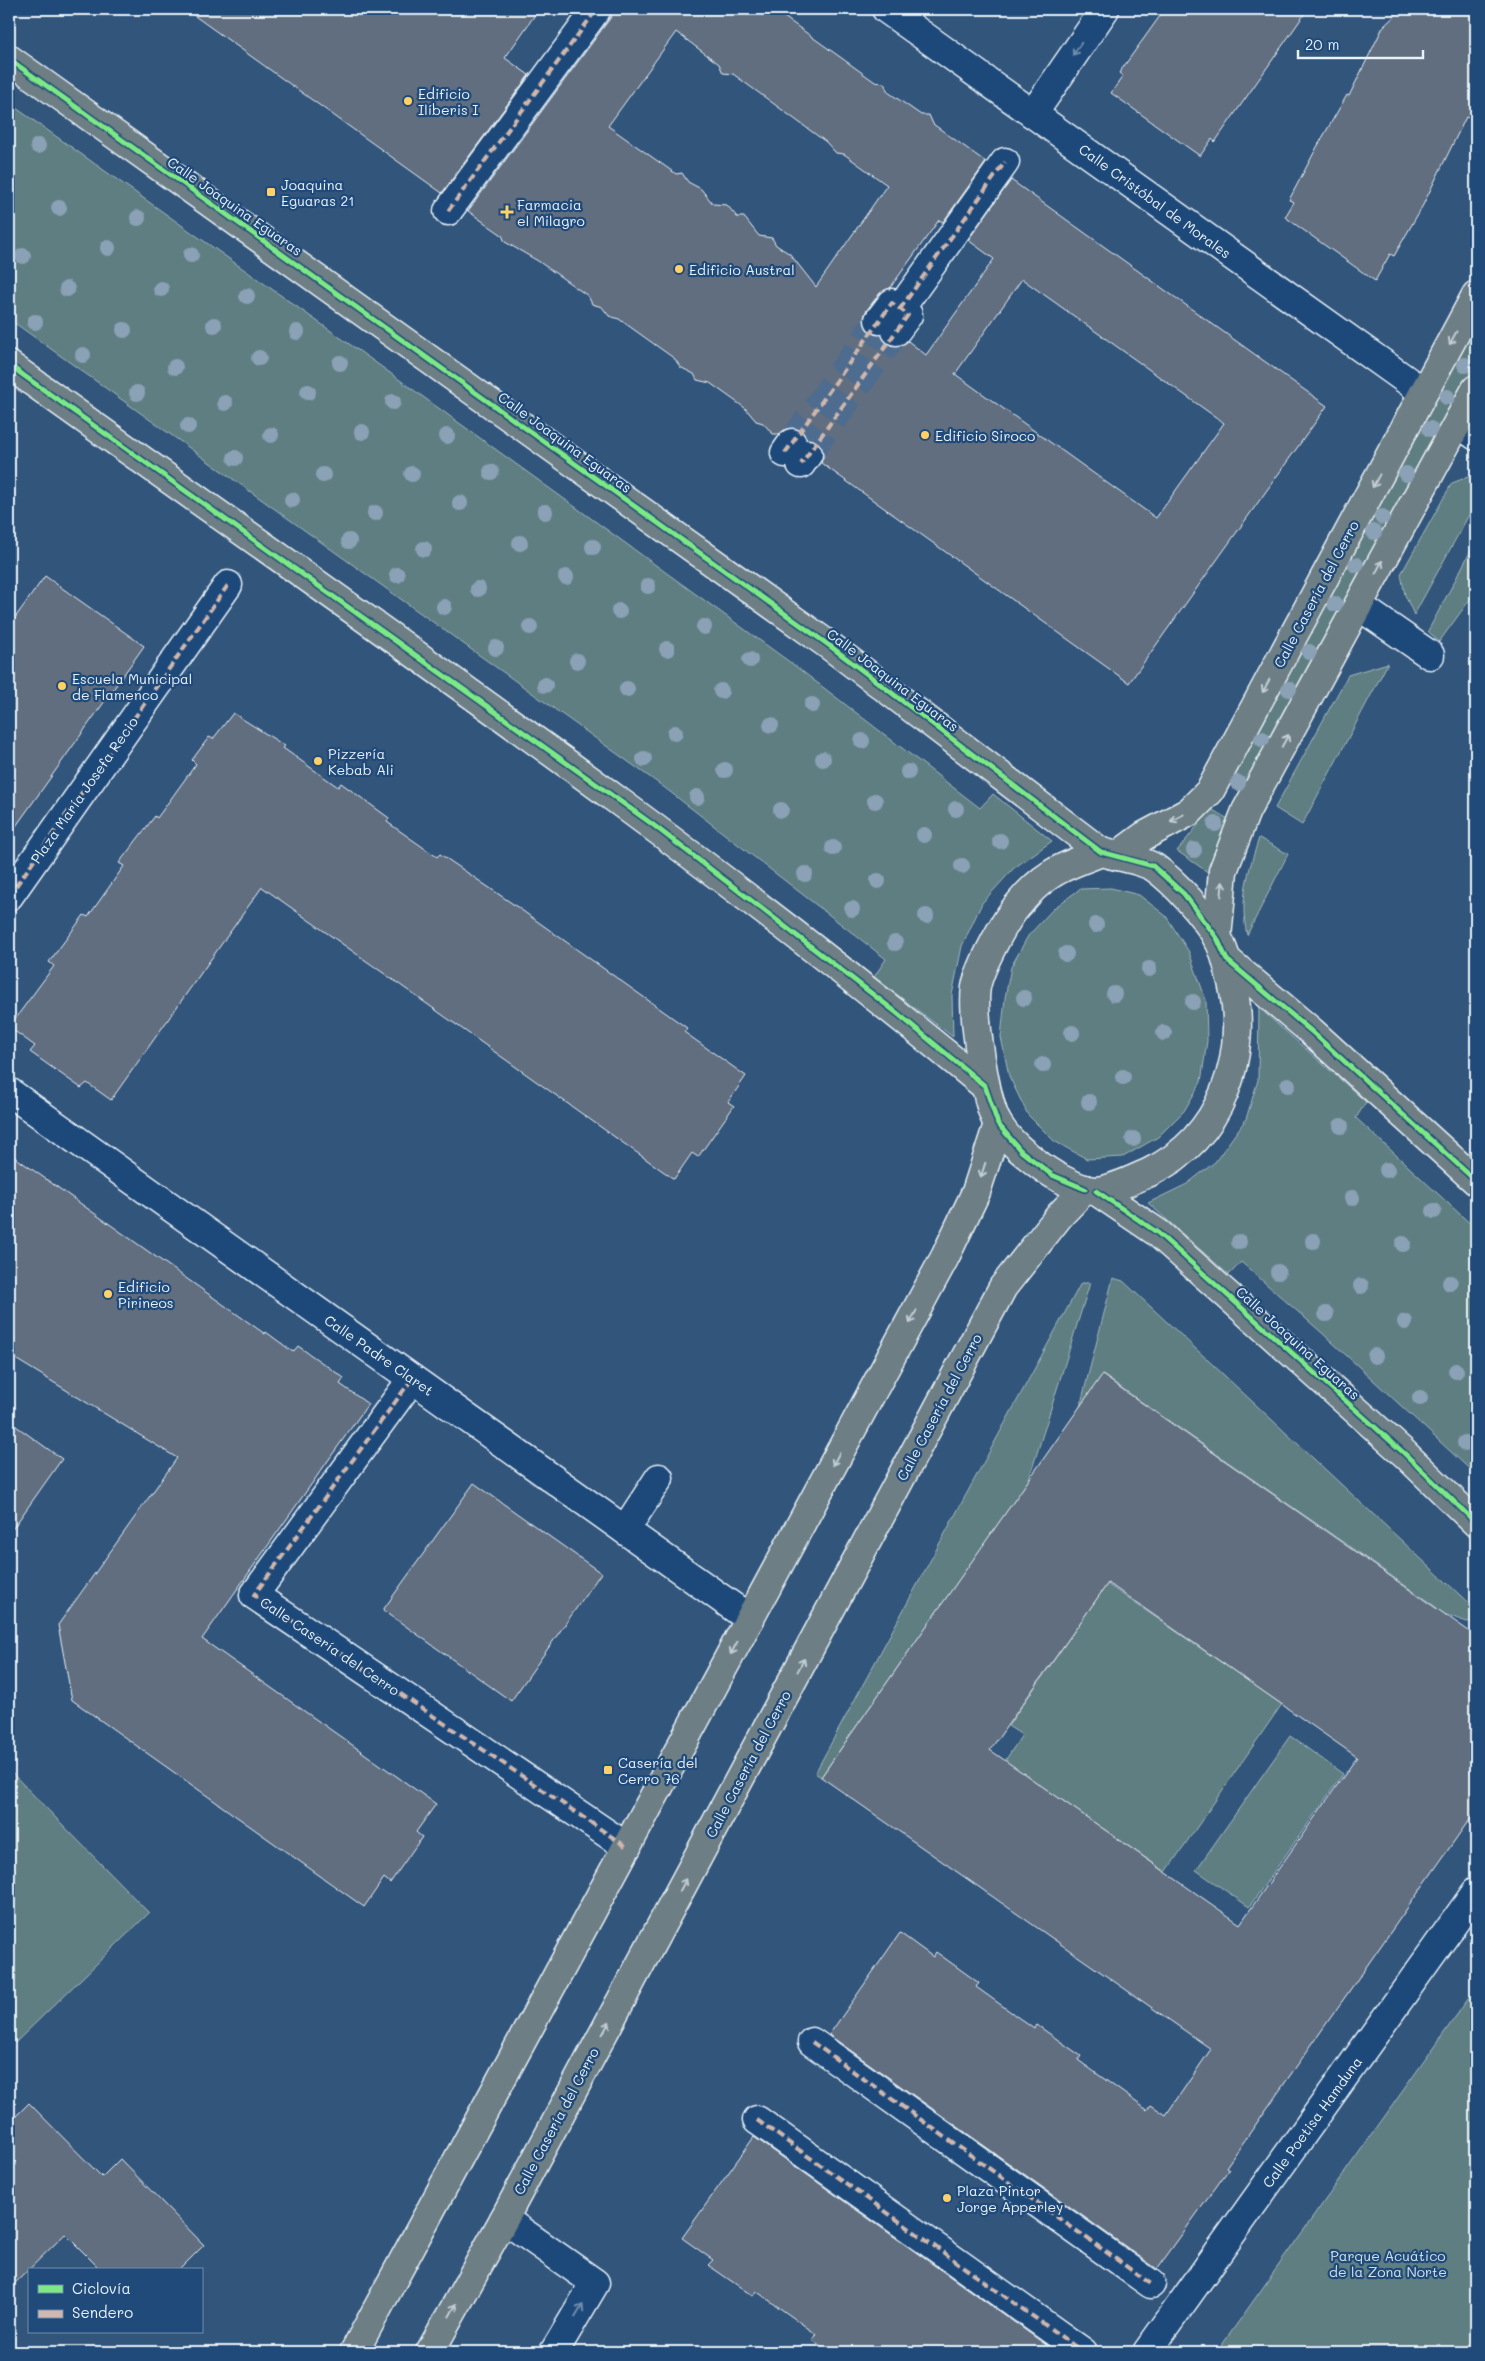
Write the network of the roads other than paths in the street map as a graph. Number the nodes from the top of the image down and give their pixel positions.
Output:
1 (598, 9) edge
2 (886, 9) edge
3 (1105, 9) edge
4 (9, 59) edge
5 (1033, 114) junction
6 (1005, 162) dead end
7 (448, 211) dead end
8 (1476, 295) edge
9 (891, 320) tunnel mouth
10 (9, 365) edge
11 (1476, 389) edge
12 (1424, 392) junction
13 (1467, 429) edge
14 (228, 585) dead end
15 (1359, 606) junction
16 (1430, 655) dead end
17 (1109, 854) junction
18 (9, 896) edge
19 (1222, 949) junction
20 (985, 1086) junction
21 (9, 1092) edge
22 (998, 1124) junction
23 (1476, 1180) edge
24 (1090, 1190) junction
25 (412, 1378) junction
26 (659, 1478) dead end
27 (1476, 1523) edge
28 (625, 1530) junction
29 (750, 1619) junction
30 (627, 1847) junction
31 (1476, 1892) edge
32 (812, 2042) dead end
33 (757, 2120) dead end
34 (504, 2219) junction
35 (1151, 2284) dead end
36 (354, 2352) edge
37 (430, 2352) edge
38 (554, 2352) edge
39 (1083, 2352) edge
40 (1147, 2352) edge

1 - 7 street
2 - 5 street, Calle Cristóbal de Morales
3 -> 5 street
4 - 17 main road, Calle Joaquina Eguaras
5 - 12 street, Calle Cristóbal de Morales
6 - 9 street
8 -> 12 main road, Calle Casería del Cerro
10 - 20 main road
11 - 13 main road
12 -> 17 main road, Calle Casería del Cerro
15 -> 13 main road
14 - 18 street, Plaza María Josefa Recio
15 - 16 street
19 -> 15 main road
17 - 19 main road
17 - 20 main road, Calle Casería del Cerro
19 - 23 main road
19 - 24 main road
20 - 22 main road, Calle Casería del Cerro
21 - 25 street, Calle Padre Claret
22 - 24 main road, Calle Joaquina Eguaras
22 -> 29 main road
24 - 27 main road, Calle Joaquina Eguaras
34 -> 24 main road, Calle Casería del Cerro
25 - 28 street, Calle Padre Claret
25 - 30 street, Calle Casería del Cerro
26 - 28 street
28 - 29 street, Calle Padre Claret
29 -> 30 main road
30 - 36 main road
31 - 40 street, Calle Poetisa Hamduna
32 - 35 street
33 - 39 street
37 -> 34 main road, Calle Casería del Cerro
38 -> 34 street

